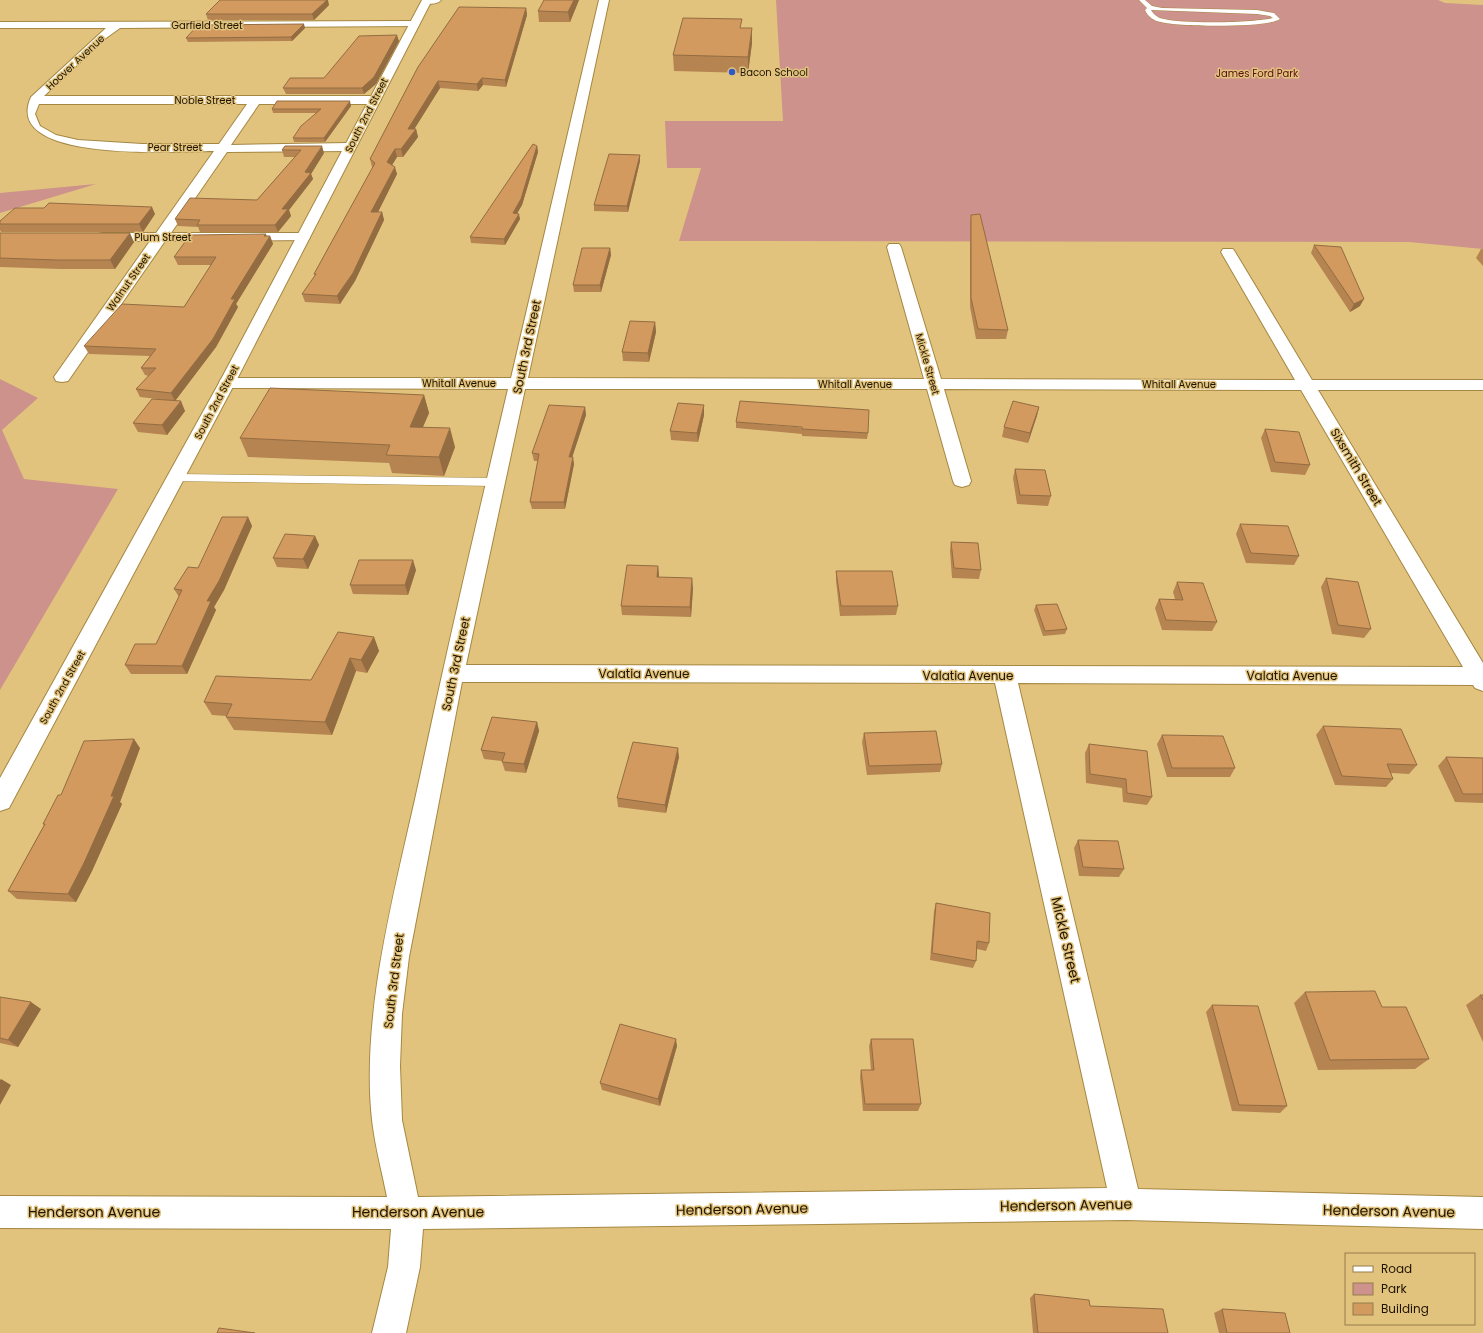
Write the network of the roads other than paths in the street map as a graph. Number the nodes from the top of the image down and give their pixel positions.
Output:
1 (427, 0) edge
2 (436, 0) edge
3 (604, 0) edge
4 (1142, 0) edge
5 (1150, 8) junction
6 (414, 24) junction
7 (0, 25) edge
8 (117, 25) junction
9 (35, 100) junction
10 (255, 100) junction
11 (375, 100) junction
12 (349, 147) junction
13 (223, 148) junction
14 (87, 237) edge
15 (159, 237) junction
16 (303, 237) junction
17 (894, 247) dead end
18 (1228, 252) dead end
19 (62, 377) dead end
20 (227, 383) junction
21 (519, 383) junction
22 (934, 384) junction
23 (1307, 385) junction
24 (1483, 385) edge
25 (176, 478) junction
26 (962, 481) dead end
27 (496, 482) junction
28 (453, 673) junction
29 (1005, 676) junction
30 (1482, 678) edge
31 (0, 801) edge
32 (1126, 1204) junction
33 (0, 1212) edge
34 (406, 1213) junction
35 (1483, 1213) edge
36 (389, 1333) edge

1 - 2 street
1 - 6 street, South 2nd Street
3 - 21 street, South 3rd Street
4 - 5 lane
5 - 5 lane
6 - 8 street, Garfield Street
6 - 11 street, South 2nd Street
7 - 8 street, Garfield Street
8 - 9 street, Hoover Avenue
9 - 10 street, Noble Street
9 - 13 street, Pear Street
10 - 11 street, Noble Street
10 - 13 street, Walnut Street
11 - 12 street, South 2nd Street
12 - 13 street, Pear Street
12 - 16 street, South 2nd Street
13 - 15 street, Walnut Street
14 - 15 street, Plum Street
15 - 16 street, Plum Street
15 - 19 street, Walnut Street
16 - 20 street, South 2nd Street
17 - 22 street, Mickle Street
18 - 23 street, Sixsmith Street
20 - 21 street, Whitall Avenue
20 - 25 street, South 2nd Street
21 - 22 street, Whitall Avenue
21 - 27 street, South 3rd Street
22 - 23 street, Whitall Avenue
22 - 26 street, Mickle Street
23 - 24 street, Whitall Avenue
23 - 30 street, Sixsmith Street
25 - 27 lane
25 - 31 street, South 2nd Street
27 - 28 street, South 3rd Street
28 - 29 street, Valatia Avenue
28 - 34 street, South 3rd Street
29 - 30 street, Valatia Avenue
29 - 32 street, Mickle Street
32 - 34 street, Henderson Avenue
32 - 35 street, Henderson Avenue
33 - 34 street, Henderson Avenue
34 - 36 street, South 3rd Street

